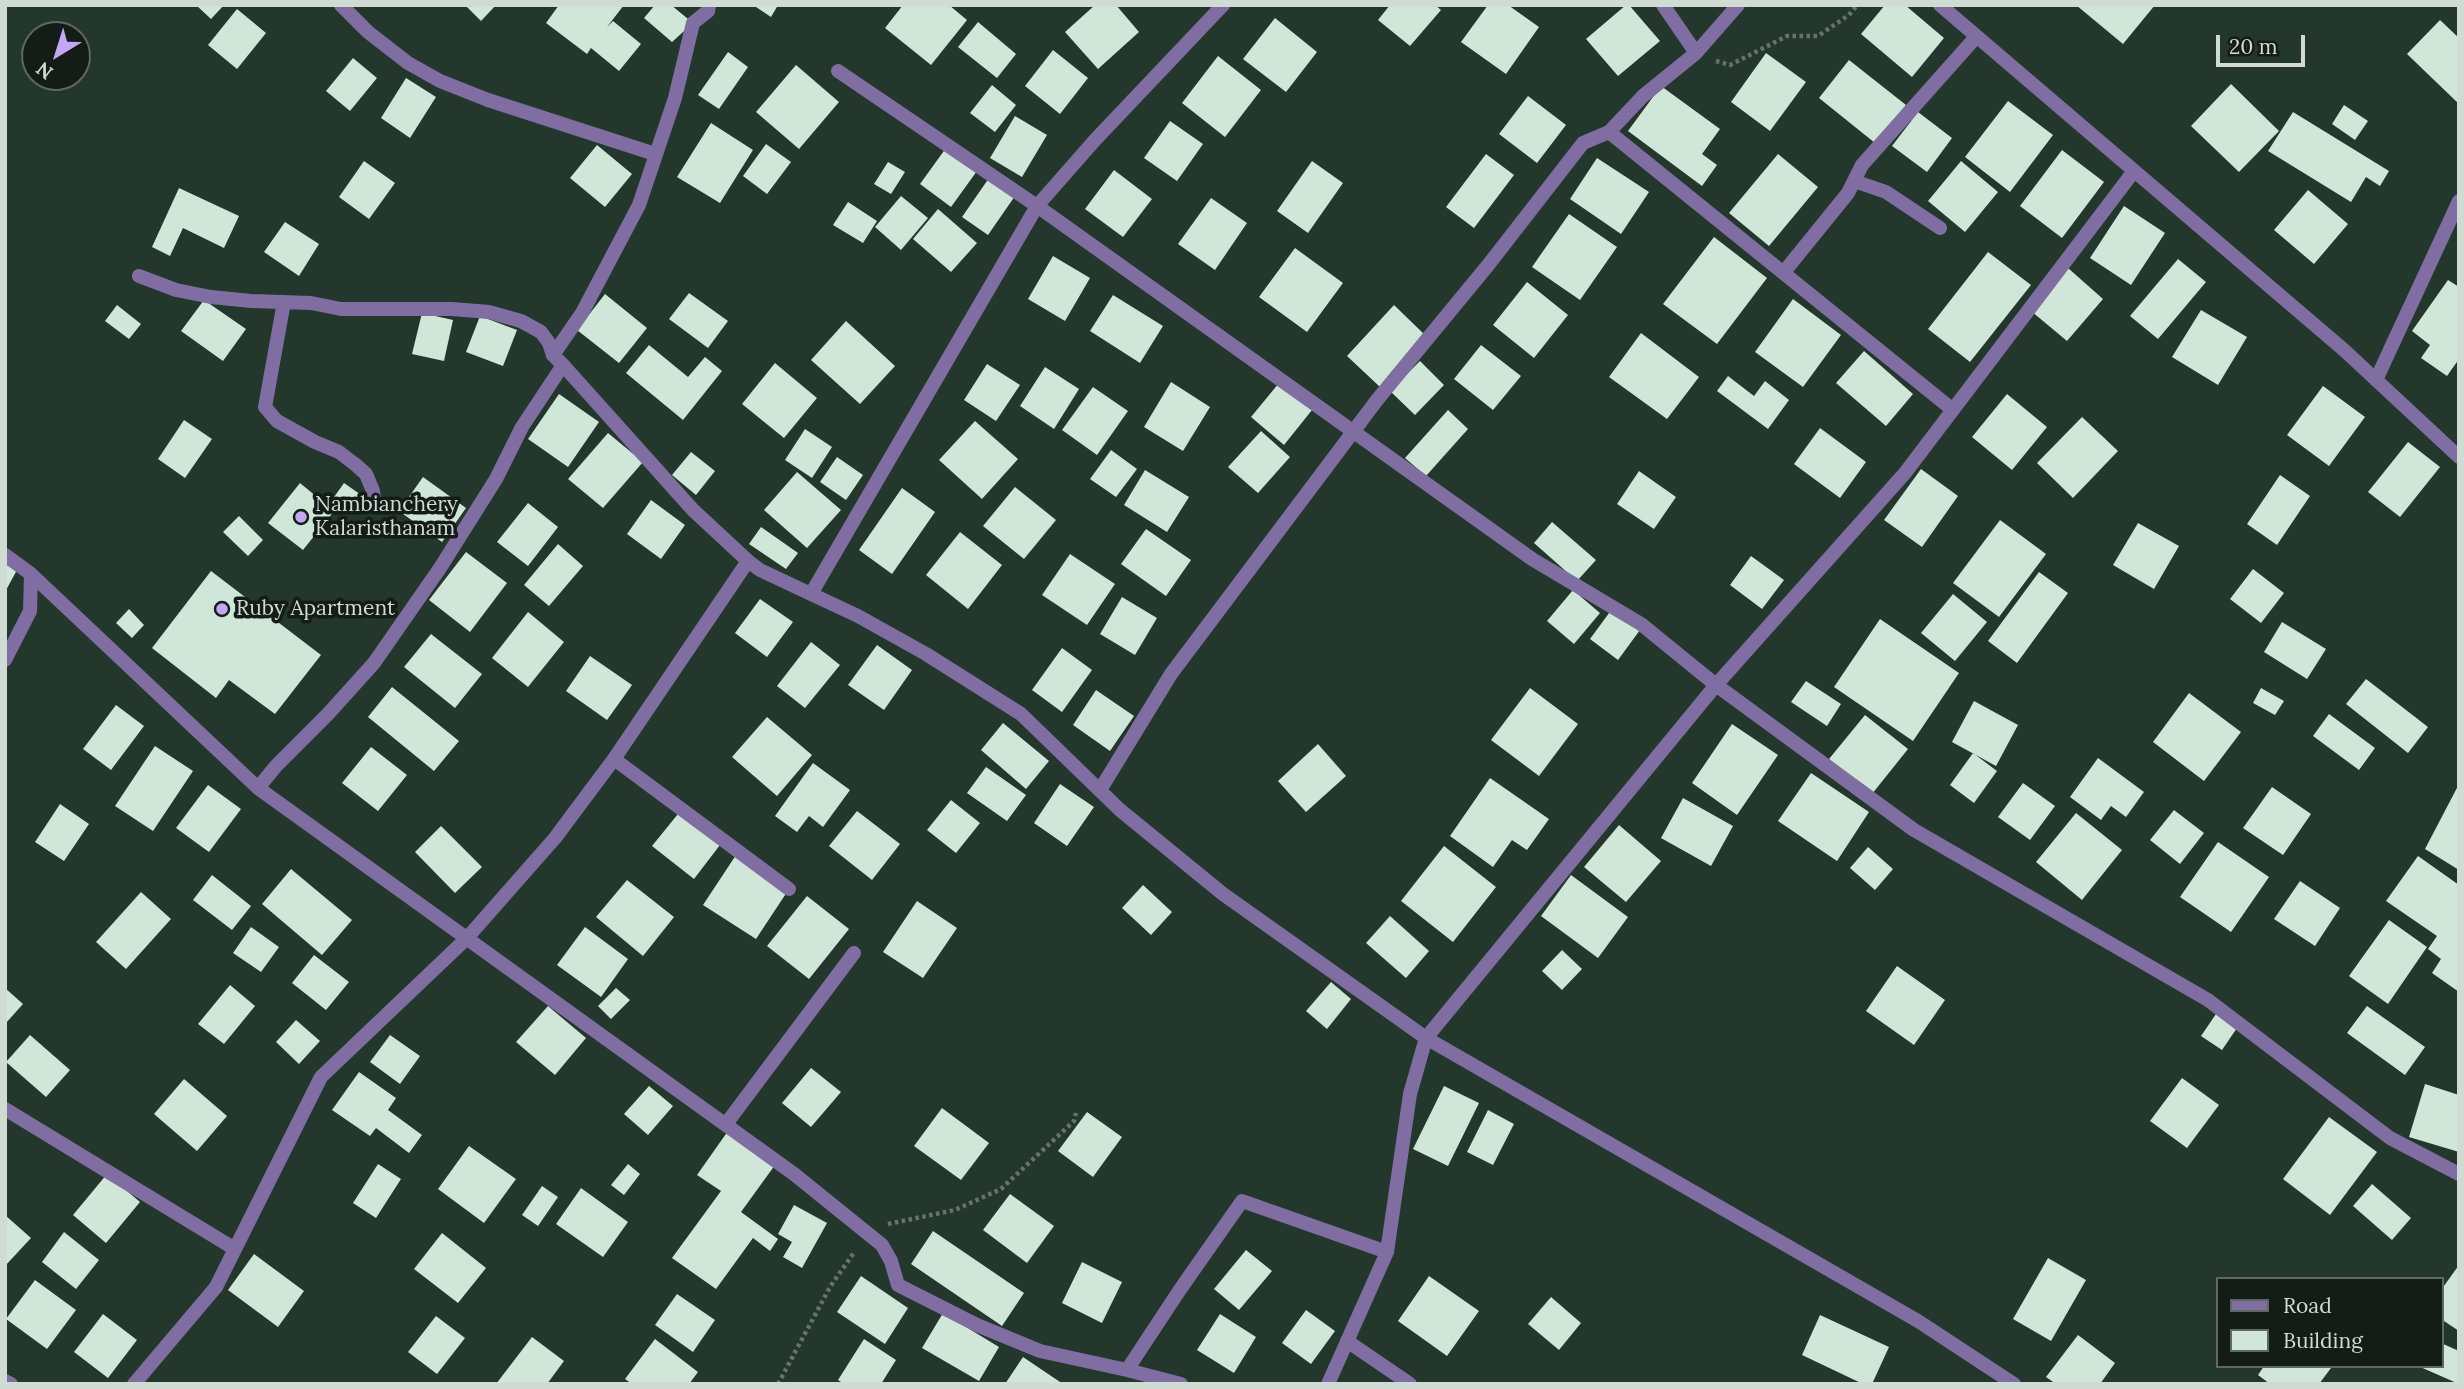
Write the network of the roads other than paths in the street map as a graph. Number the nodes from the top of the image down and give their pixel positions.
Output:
1 (341, 5) edge
2 (709, 5) edge
3 (1223, 5) edge
4 (1662, 5) edge
5 (1738, 5) edge
6 (1940, 5) edge
7 (1976, 37) junction
8 (1696, 54) junction
9 (838, 71) dead end
10 (1609, 132) junction
11 (655, 154) junction
12 (2134, 171) junction
13 (1854, 181) junction
14 (2459, 201) edge
15 (1037, 206) junction
16 (1940, 228) dead end
17 (1784, 272) junction
18 (139, 276) dead end
19 (284, 302) junction
20 (558, 360) junction
21 (2376, 380) junction
22 (1953, 410) junction
23 (1355, 431) junction
24 (2459, 457) edge
25 (374, 499) dead end
26 (5, 555) edge
27 (748, 561) junction
28 (31, 574) junction
29 (811, 594) junction
30 (5, 660) edge
31 (1716, 685) junction
32 (614, 759) junction
33 (258, 788) junction
34 (1100, 790) junction
35 (789, 889) dead end
36 (467, 938) junction
37 (854, 953) dead end
38 (1426, 1038) junction
39 (5, 1109) edge
40 (726, 1124) junction
41 (2459, 1174) edge
42 (235, 1249) junction
43 (1387, 1252) junction
44 (1347, 1340) junction
45 (1127, 1370) junction
46 (5, 1381) edge
47 (11, 1384) edge
48 (134, 1384) edge
49 (1181, 1384) edge
50 (1328, 1384) edge
51 (1410, 1384) edge
52 (2014, 1384) edge

1 - 11 street
2 - 11 street
3 - 15 street
4 - 8 street
5 - 8 street
6 - 7 street
7 - 12 street
7 - 13 street
8 - 10 street
9 - 15 street
10 - 17 street
10 - 23 street
11 - 20 street
12 - 21 street
12 - 22 street
13 - 16 street
13 - 17 street
14 - 21 street
15 - 23 street
15 - 29 street
17 - 22 street
18 - 19 street
19 - 20 street
19 - 25 street
20 - 27 street
20 - 33 street
21 - 24 street
22 - 31 street
23 - 31 street
23 - 34 street
26 - 28 street
27 - 29 street
27 - 32 street
28 - 30 street
28 - 33 street
29 - 34 street
31 - 38 street
31 - 41 street
32 - 35 street
32 - 36 street
33 - 36 street
34 - 38 street
36 - 40 street
36 - 42 street
37 - 40 street
38 - 43 street
38 - 52 street
39 - 42 street
40 - 45 street
42 - 48 street
43 - 44 street
43 - 45 street
44 - 50 street
44 - 51 street
45 - 49 street
46 - 47 street

